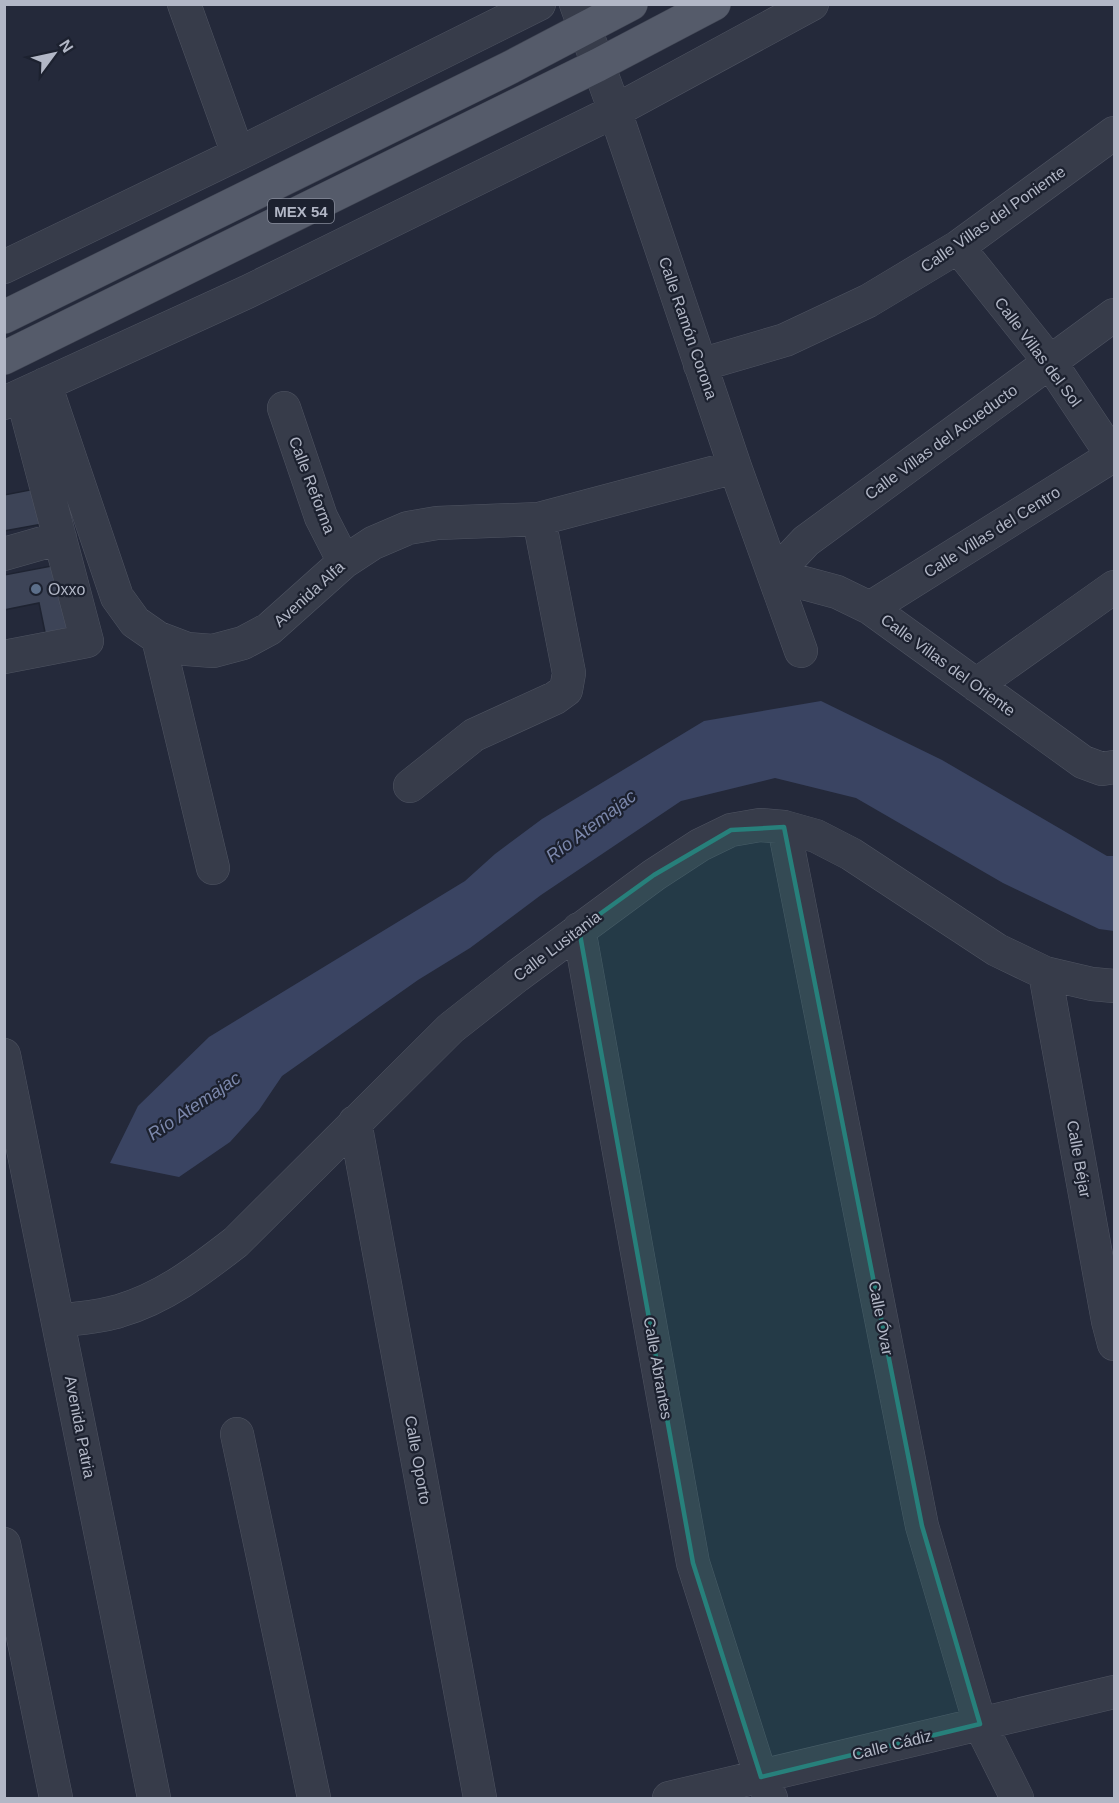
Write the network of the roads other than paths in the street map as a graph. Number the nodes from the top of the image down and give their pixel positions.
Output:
1 (184, 4) edge
2 (539, 4) edge
3 (632, 4) edge
4 (714, 4) edge
5 (812, 4) edge
6 (580, 17) edge
7 (598, 65) junction
8 (615, 111) junction
9 (1114, 133) edge
10 (238, 154) junction
11 (958, 247) junction
12 (4, 267) edge
13 (1114, 315) edge
14 (4, 317) edge
15 (4, 358) edge
16 (1050, 362) junction
17 (700, 365) junction
18 (24, 394) edge
19 (284, 408) dead end
20 (1114, 457) edge
21 (735, 467) junction
22 (539, 519) junction
23 (60, 538) junction
24 (4, 554) edge
25 (344, 562) junction
26 (774, 575) junction
27 (1114, 587) edge
28 (870, 608) junction
29 (158, 638) junction
30 (801, 651) dead end
31 (4, 657) edge
32 (976, 685) junction
33 (1114, 767) edge
34 (410, 786) dead end
35 (784, 826) junction
36 (213, 868) dead end
37 (579, 929) junction
38 (1045, 973) junction
39 (1114, 986) edge
40 (4, 1055) edge
41 (356, 1122) junction
42 (59, 1321) junction
43 (1114, 1344) edge
44 (237, 1434) dead end
45 (4, 1544) edge
46 (1114, 1692) edge
47 (980, 1724) junction
48 (766, 1788) edge
49 (56, 1798) edge
50 (154, 1798) edge
51 (314, 1798) edge
52 (480, 1798) edge
53 (669, 1798) edge
54 (1017, 1798) edge

1 - 10 street
2 - 10 street
3 - 6 main road, MEX 54
4 - 7 main road, MEX 54
5 - 8 street
6 - 7 street, Calle Ramón Corona
6 - 14 main road, MEX 54
7 - 8 street, Calle Ramón Corona
7 - 15 main road, MEX 54
8 - 17 street, Calle Ramón Corona
8 - 18 street
9 - 11 street, Calle Villas del Poniente
10 - 12 street
11 - 16 street, Calle Villas del Sol
11 - 17 street, Calle Villas del Poniente
13 - 16 street, Calle Villas del Acueducto
16 - 20 street, Calle Villas del Sol
16 - 26 street, Calle Villas del Acueducto
17 - 21 street, Calle Ramón Corona
18 - 23 street
18 - 29 street, Avenida Alfa
19 - 25 street, Calle Reforma
20 - 28 street, Calle Villas del Centro
21 - 22 street, Avenida Alfa
21 - 26 street, Calle Ramón Corona
22 - 25 street, Avenida Alfa
22 - 34 street
23 - 24 street
23 - 31 street
25 - 29 street, Avenida Alfa
26 - 28 street, Calle Villas del Oriente
26 - 30 street, Calle Ramón Corona
27 - 32 street
28 - 32 street, Calle Villas del Oriente
29 - 36 street
32 - 33 street, Calle Villas del Oriente
35 - 37 street, Calle Lusitania
35 - 38 street, Calle Lusitania
35 - 47 street, Calle Óvar
37 - 41 street, Calle Lusitania
37 - 48 street, Calle Abrantes
38 - 39 street, Calle Lusitania
38 - 43 street, Calle Béjar
40 - 42 street, Avenida Patria
41 - 42 street, Calle Lusitania
41 - 52 street, Calle Oporto
42 - 50 street, Avenida Patria
44 - 51 street
45 - 49 street
46 - 47 street, Calle Cádiz
47 - 48 street, Calle Cádiz
47 - 54 street, Calle Óvar
48 - 53 street, Calle Cádiz

